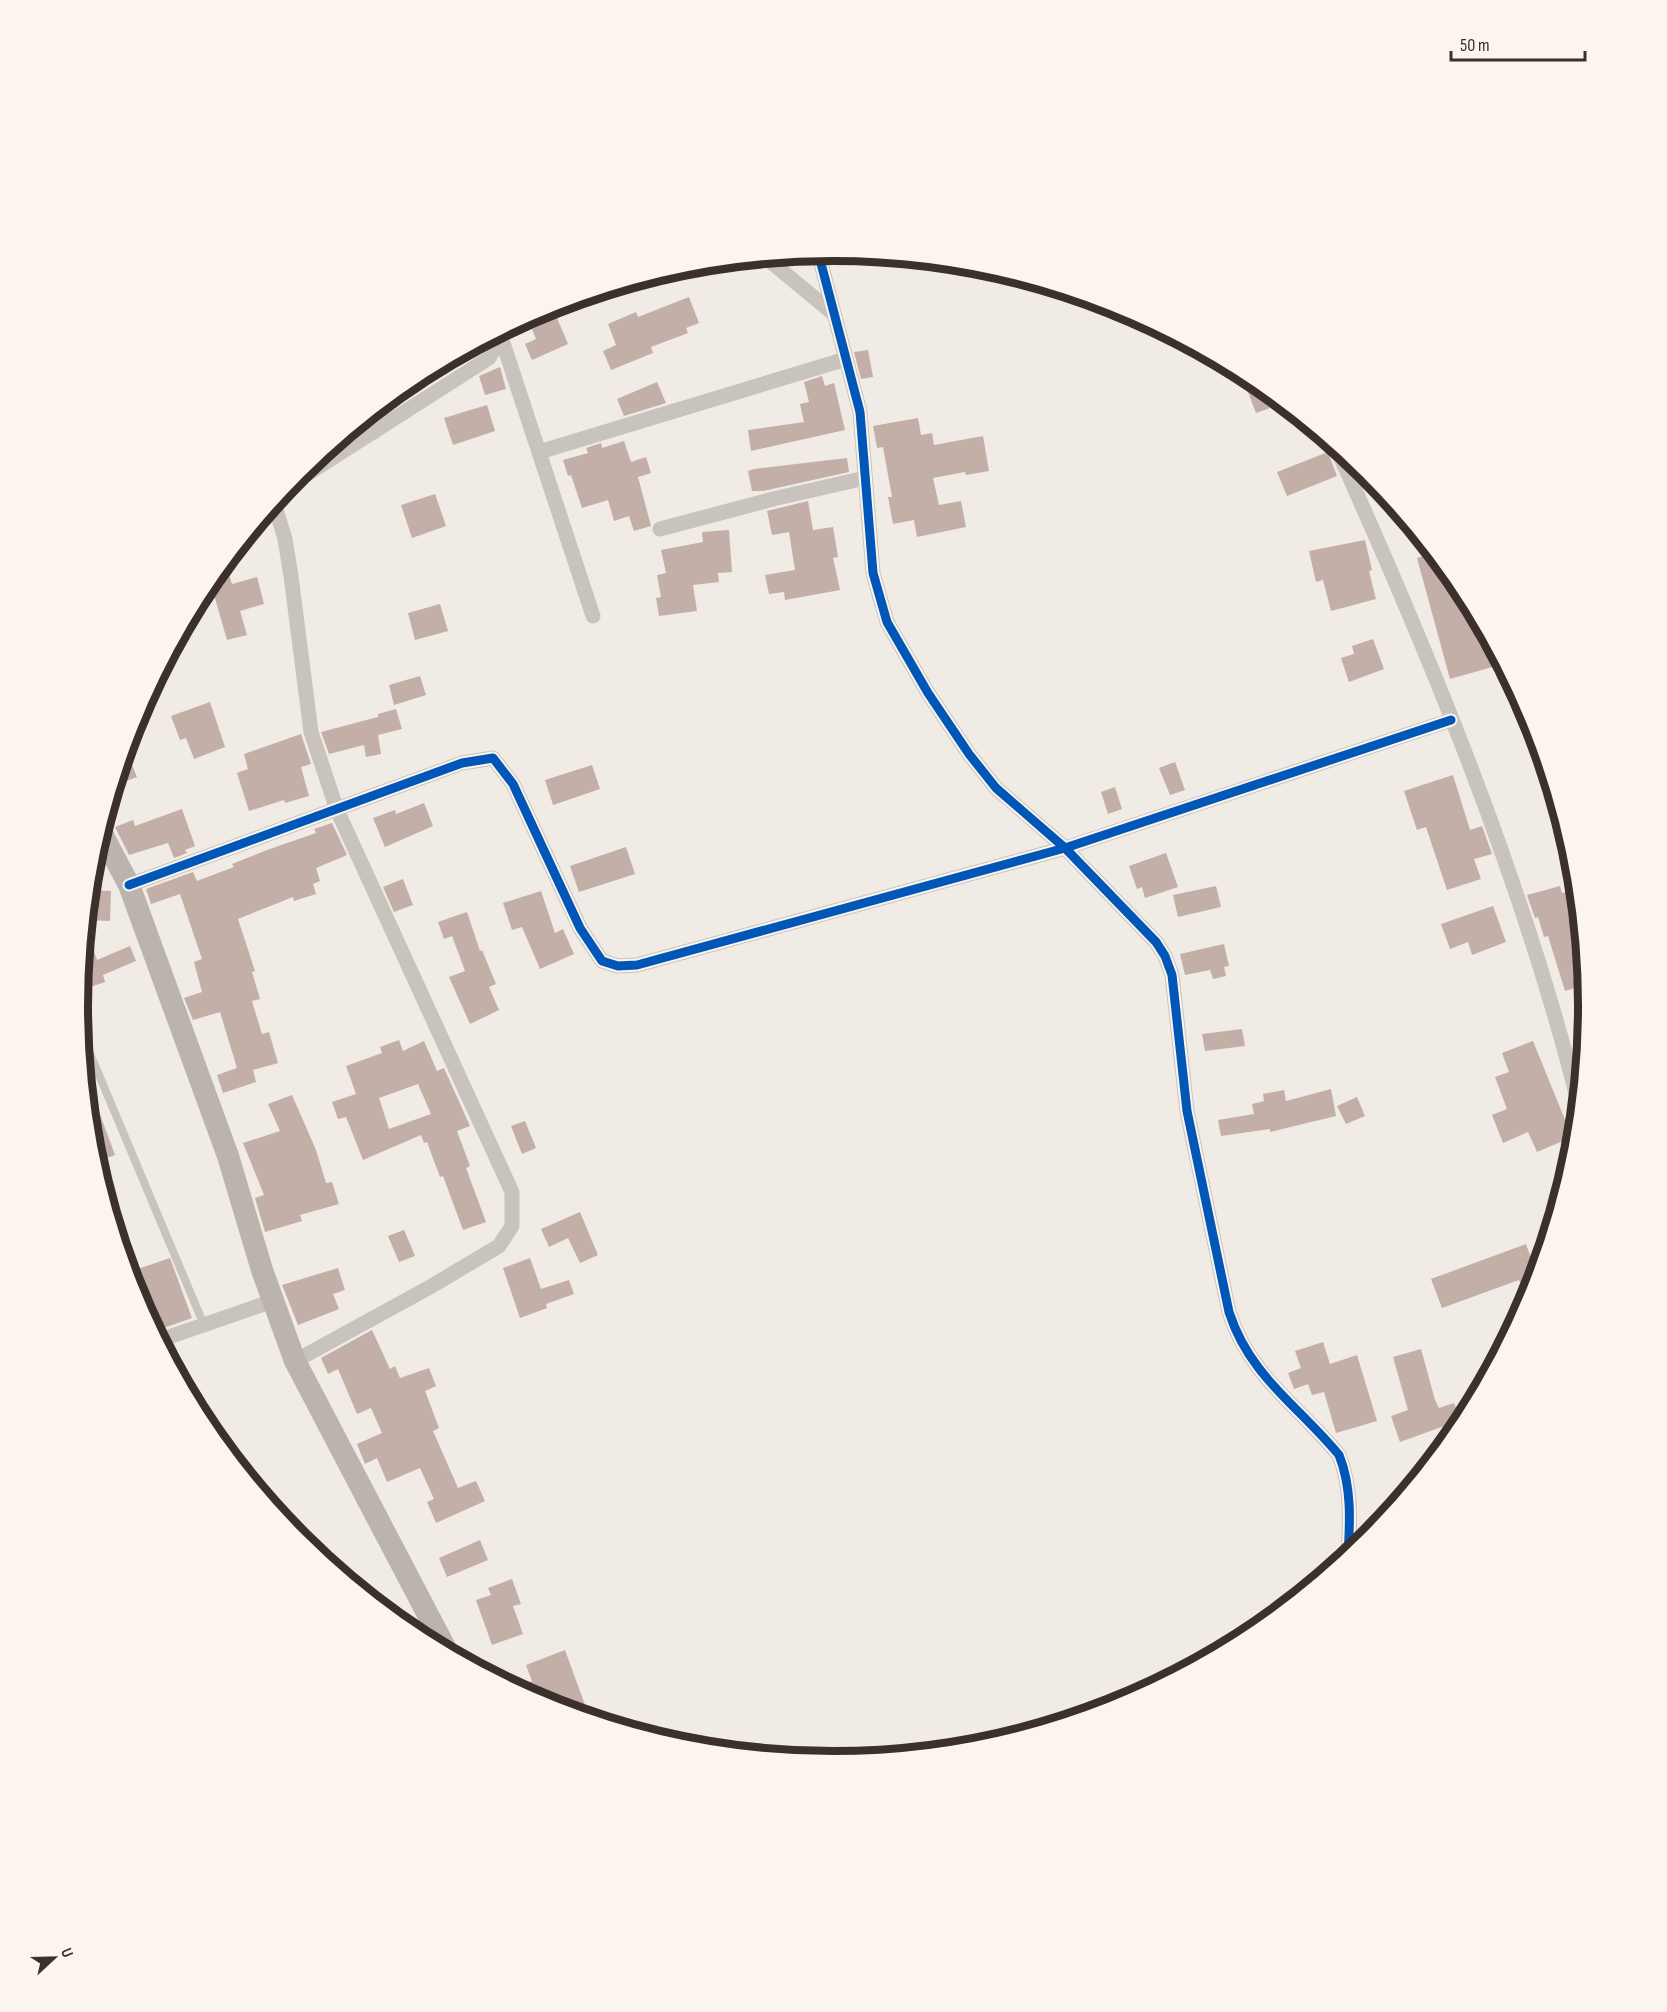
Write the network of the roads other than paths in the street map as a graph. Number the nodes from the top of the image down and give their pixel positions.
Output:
1 (820, 262) edge
2 (773, 264) edge
3 (834, 314) junction
4 (503, 339) edge
5 (496, 342) edge
6 (846, 359) junction
7 (371, 422) edge
8 (374, 432) junction
9 (539, 452) junction
10 (1343, 463) edge
11 (322, 465) edge
12 (865, 478) junction
13 (277, 511) edge
14 (660, 529) dead end
15 (593, 616) dead end
16 (1451, 720) junction
17 (338, 810) junction
18 (107, 843) edge
19 (1065, 848) junction
20 (129, 885) junction
21 (90, 1053) edge
22 (1574, 1086) edge
23 (273, 1301) junction
24 (204, 1325) junction
25 (166, 1338) edge
26 (295, 1361) junction
27 (1349, 1543) edge
28 (440, 1638) edge

1 - 3 street
2 - 3 street
3 - 6 street
4 - 9 street
5 - 8 street
6 - 9 street
6 - 12 street
7 - 8 street
8 - 11 street
9 - 15 street
10 - 16 street
12 - 14 street
12 - 19 street
13 - 17 street
16 - 19 street
16 - 22 street
17 - 19 street
17 - 20 street
17 - 26 street
18 - 20 street
19 - 27 street
20 - 23 street
21 - 24 lane
23 - 24 street
23 - 26 street
24 - 25 street
26 - 28 street

